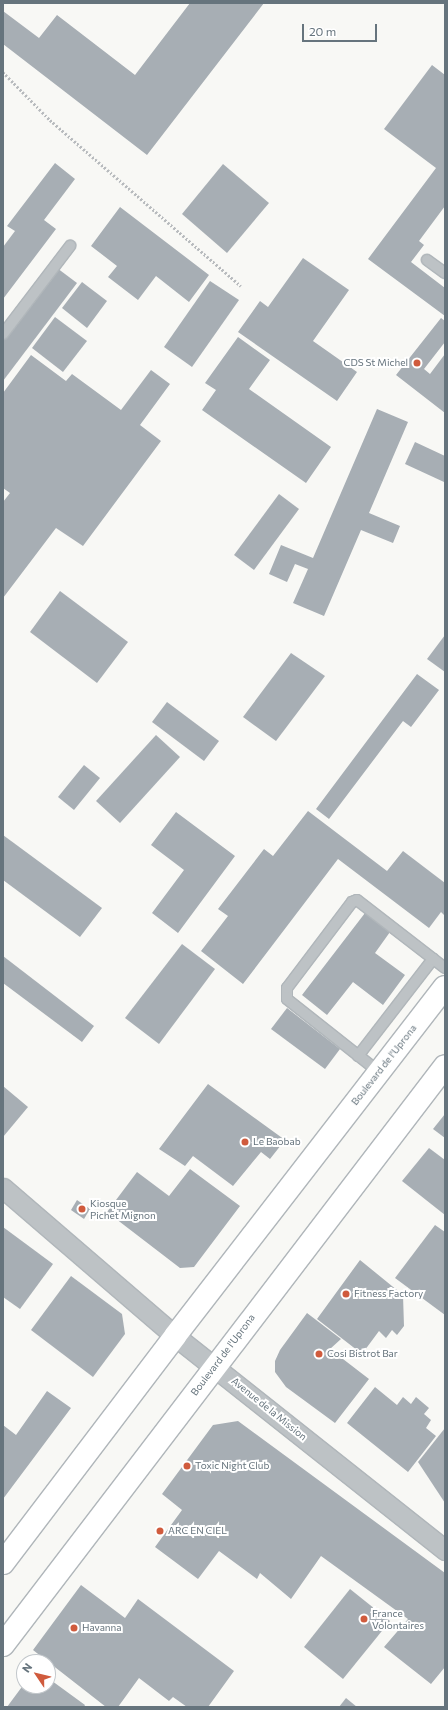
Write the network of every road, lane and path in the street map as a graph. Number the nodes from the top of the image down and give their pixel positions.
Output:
1 (3, 72) edge
2 (70, 246) dead end
3 (428, 260) dead end
4 (445, 273) edge
5 (241, 286) dead end
6 (3, 334) edge
7 (433, 959) junction
8 (445, 968) edge
9 (445, 987) edge
10 (358, 1056) junction
11 (445, 1066) edge
12 (379, 1072) junction
13 (3, 1188) edge
14 (175, 1336) junction
15 (215, 1366) junction
16 (445, 1550) edge
17 (3, 1563) edge
18 (3, 1645) edge

1 - 5 path
2 - 6 lane
3 - 4 lane
7 - 8 lane
7 - 10 lane
7 - 10 lane
9 - 12 street, Boulevard de l'Uprona
10 - 12 lane
11 - 15 street, Boulevard de l'Uprona
12 - 14 street, Boulevard de l'Uprona
13 - 14 street, Avenue de la Mission
14 - 15 street, Avenue de la Mission
14 - 17 street, Boulevard de l'Uprona
15 - 16 street, Avenue de la Mission
15 - 18 street, Boulevard de l'Uprona

